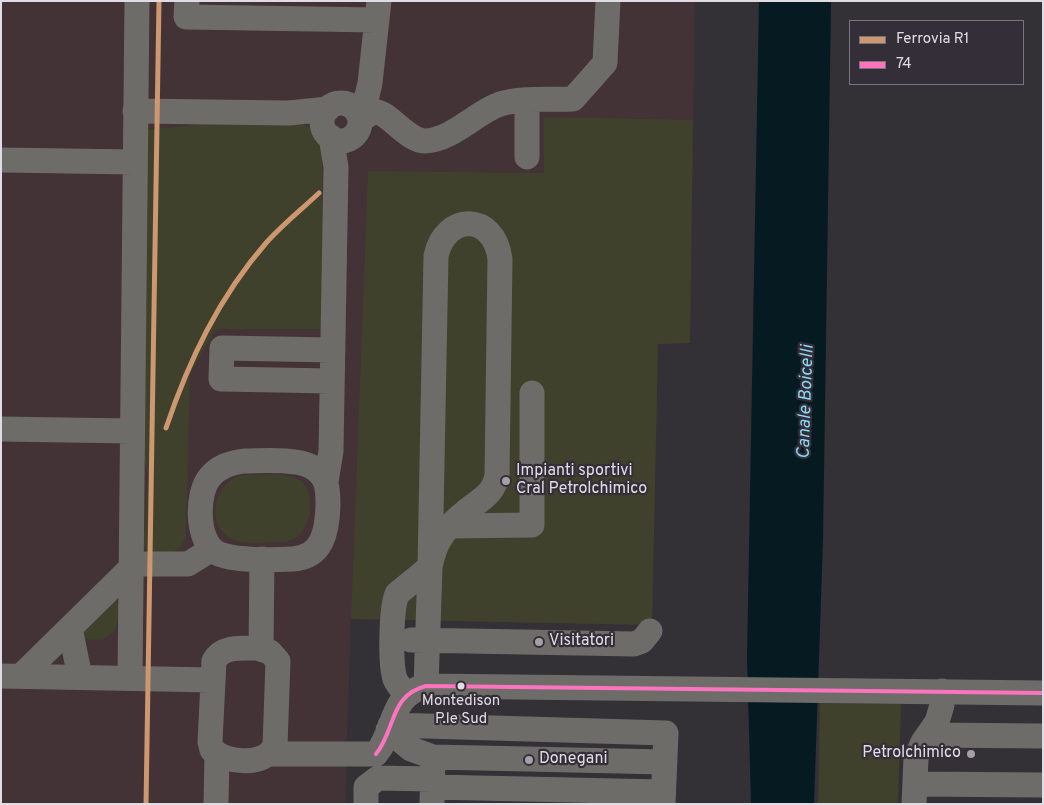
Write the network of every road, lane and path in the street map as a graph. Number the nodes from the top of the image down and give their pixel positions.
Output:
1 (137, 1) edge
2 (187, 1) edge
3 (608, 1) edge
4 (345, 10) edge
5 (378, 10) edge
6 (527, 100) junction
7 (135, 111) junction
8 (341, 126) junction
9 (527, 157) dead end
10 (1, 160) edge
11 (135, 162) junction
12 (333, 350) junction
13 (332, 381) junction
14 (532, 393) dead end
15 (1, 429) edge
16 (132, 431) junction
17 (326, 482) junction
18 (450, 526) junction
19 (212, 549) junction
20 (262, 559) junction
21 (131, 566) junction
22 (430, 567) junction
23 (70, 628) junction
24 (650, 631) dead end
25 (393, 640) junction
26 (428, 640) junction
27 (260, 649) junction
28 (11, 676) edge
29 (80, 677) junction
30 (130, 678) junction
31 (212, 680) junction
32 (426, 689) junction
33 (942, 691) junction
34 (1043, 693) edge
35 (928, 735) junction
36 (1043, 736) edge
37 (385, 737) junction
38 (273, 745) junction
39 (217, 754) junction
40 (665, 762) junction
41 (432, 782) edge
42 (1043, 786) edge
43 (914, 794) edge
44 (663, 798) edge
45 (216, 804) edge
46 (366, 804) edge

1 - 7 street
2 - 4 street
3 - 6 street
4 - 5 street
5 - 8 street
6 - 8 street
6 - 9 street
7 - 8 street
7 - 11 street
8 - 12 street
10 - 11 street
11 - 16 street
12 - 13 street
12 - 13 street
13 - 17 street
14 - 18 street
15 - 16 street
16 - 21 street
17 - 19 street
17 - 20 street
18 - 22 street
18 - 22 street
19 - 20 street
19 - 21 street
20 - 27 street
21 - 23 street
21 - 30 street
22 - 25 street
22 - 26 street
23 - 28 street
23 - 29 street
24 - 26 street
25 - 26 street
25 - 32 street
26 - 32 street
27 - 31 street
27 - 38 street
28 - 29 street
29 - 30 street
30 - 31 street
31 - 39 street
32 - 33 street
32 - 37 street
33 - 34 street
33 - 35 street
35 - 36 street
35 - 43 street
37 - 38 street
37 - 40 street
37 - 41 street
38 - 39 street
39 - 45 street
40 - 41 street
40 - 44 street
41 - 44 street
41 - 46 street
42 - 43 street

